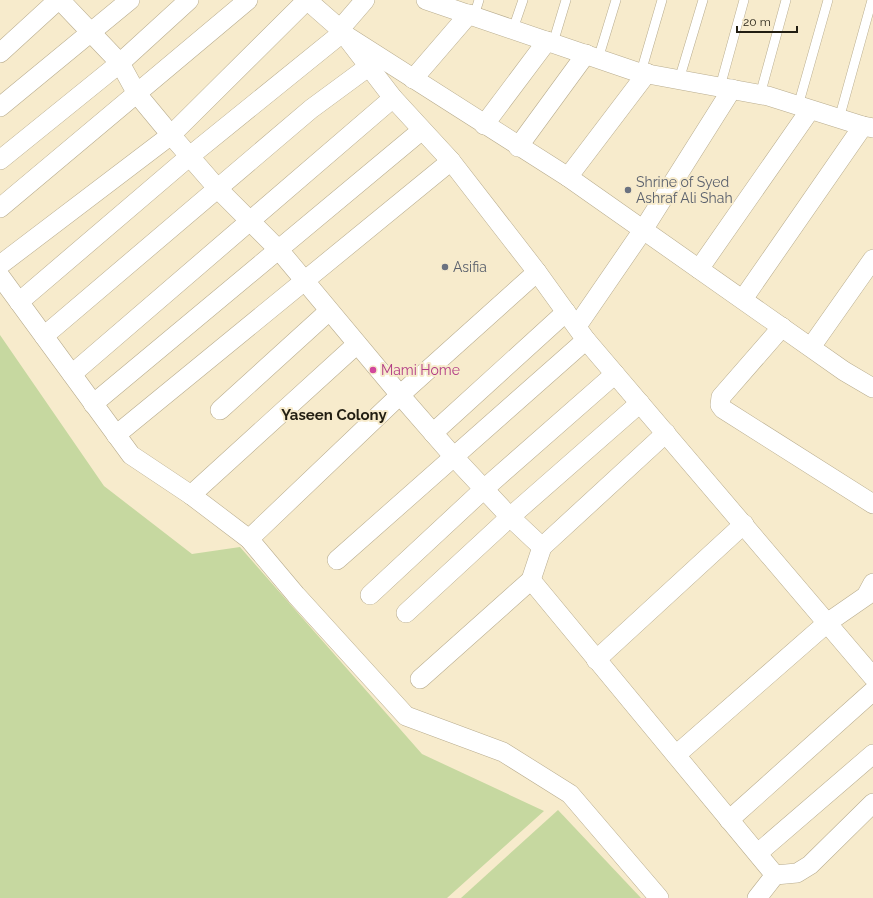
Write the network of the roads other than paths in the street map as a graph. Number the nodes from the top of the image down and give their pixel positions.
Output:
1 (59, 0) edge
2 (130, 0) edge
3 (189, 0) edge
4 (248, 0) edge
5 (307, 0) edge
6 (365, 0) edge
7 (523, 0) edge
8 (566, 0) edge
9 (616, 0) edge
10 (662, 0) edge
11 (703, 0) edge
12 (744, 0) edge
13 (786, 0) edge
14 (828, 0) edge
15 (872, 0) edge
16 (430, 1) edge
17 (474, 10) edge
18 (513, 29) junction
19 (341, 31) junction
20 (91, 32) junction
21 (550, 42) junction
22 (0, 53) edge
23 (592, 56) junction
24 (120, 63) junction
25 (368, 67) junction
26 (644, 73) junction
27 (413, 79) junction
28 (679, 80) junction
29 (726, 88) junction
30 (137, 94) junction
31 (760, 95) junction
32 (393, 98) junction
33 (0, 107) edge
34 (804, 108) junction
35 (840, 119) junction
36 (484, 125) junction
37 (868, 127) edge
38 (422, 130) junction
39 (172, 135) junction
40 (518, 147) junction
41 (190, 156) junction
42 (0, 160) edge
43 (451, 160) junction
44 (568, 177) junction
45 (218, 189) junction
46 (0, 208) edge
47 (251, 220) junction
48 (643, 230) junction
49 (279, 250) junction
50 (873, 260) edge
51 (0, 266) edge
52 (699, 269) junction
53 (537, 272) junction
54 (0, 276) edge
55 (304, 281) junction
56 (743, 300) junction
57 (19, 302) junction
58 (329, 311) junction
59 (576, 326) junction
60 (782, 327) junction
61 (44, 336) junction
62 (357, 344) junction
63 (811, 347) junction
64 (72, 374) junction
65 (615, 374) junction
66 (873, 388) edge
67 (400, 395) junction
68 (640, 403) junction
69 (94, 404) junction
70 (220, 410) dead end
71 (433, 433) junction
72 (666, 433) junction
73 (116, 435) junction
74 (454, 457) junction
75 (484, 489) junction
76 (191, 495) junction
77 (873, 504) edge
78 (510, 517) junction
79 (744, 524) junction
80 (249, 539) junction
81 (542, 547) junction
82 (336, 560) dead end
83 (531, 580) junction
84 (871, 593) edge
85 (370, 595) dead end
86 (406, 614) dead end
87 (827, 623) junction
88 (596, 660) junction
89 (873, 677) edge
90 (420, 679) dead end
91 (873, 691) edge
92 (873, 754) edge
93 (676, 755) junction
94 (873, 803) edge
95 (729, 820) junction
96 (758, 854) junction
97 (775, 875) junction
98 (659, 898) edge
99 (757, 898) edge

1 - 20 street
1 - 22 street
2 - 20 street
3 - 24 street
4 - 30 street
5 - 19 street
5 - 39 street
6 - 19 street
7 - 18 lane
8 - 21 lane
9 - 23 lane
10 - 26 lane
11 - 28 lane
12 - 29 lane
13 - 31 lane
14 - 34 lane
15 - 35 lane
16 - 17 street
17 - 18 street
17 - 27 street
18 - 21 street
19 - 25 street
19 - 27 street
19 - 41 street
20 - 24 street
20 - 33 street
21 - 23 street
21 - 36 street
23 - 26 street
23 - 40 street
24 - 30 street
24 - 42 street
25 - 32 street
25 - 45 street
26 - 28 street
26 - 44 street
27 - 36 street
28 - 29 street
29 - 31 street
29 - 48 street
30 - 39 street
30 - 46 street
31 - 34 street
32 - 38 street
32 - 47 street
34 - 35 street
34 - 52 street
35 - 37 street
36 - 40 street
37 - 56 street
38 - 43 street
38 - 49 street
39 - 41 street
39 - 51 street
40 - 44 street
41 - 45 street
41 - 57 street
43 - 53 street
43 - 55 street
44 - 48 street
45 - 47 street
45 - 61 street
47 - 49 street
47 - 64 street
48 - 52 street
48 - 59 street
49 - 55 street
49 - 69 street
50 - 63 street
52 - 56 street
53 - 59 street
53 - 67 street
54 - 57 street
55 - 58 street
55 - 73 street
56 - 60 street
57 - 61 street
58 - 62 street
58 - 70 street
59 - 65 street
59 - 71 street
59 - 74 street
60 - 63 street
60 - 77 street
61 - 64 street
62 - 67 street
62 - 76 street
63 - 66 street
64 - 69 street
65 - 68 street
65 - 75 street
67 - 71 street
67 - 80 street
68 - 72 street
68 - 78 street
69 - 73 street
71 - 74 street
72 - 79 street
72 - 81 street
73 - 76 street
74 - 75 street
74 - 82 street
75 - 78 street
75 - 85 street
76 - 80 street
78 - 81 street
78 - 86 street
79 - 87 street
79 - 88 street
80 - 98 street
81 - 83 street
83 - 88 street
83 - 90 street
84 - 87 street
87 - 89 street
87 - 93 street
88 - 93 street
91 - 95 street
92 - 96 street
93 - 95 street
94 - 97 street
95 - 96 street
96 - 97 street
97 - 99 street

